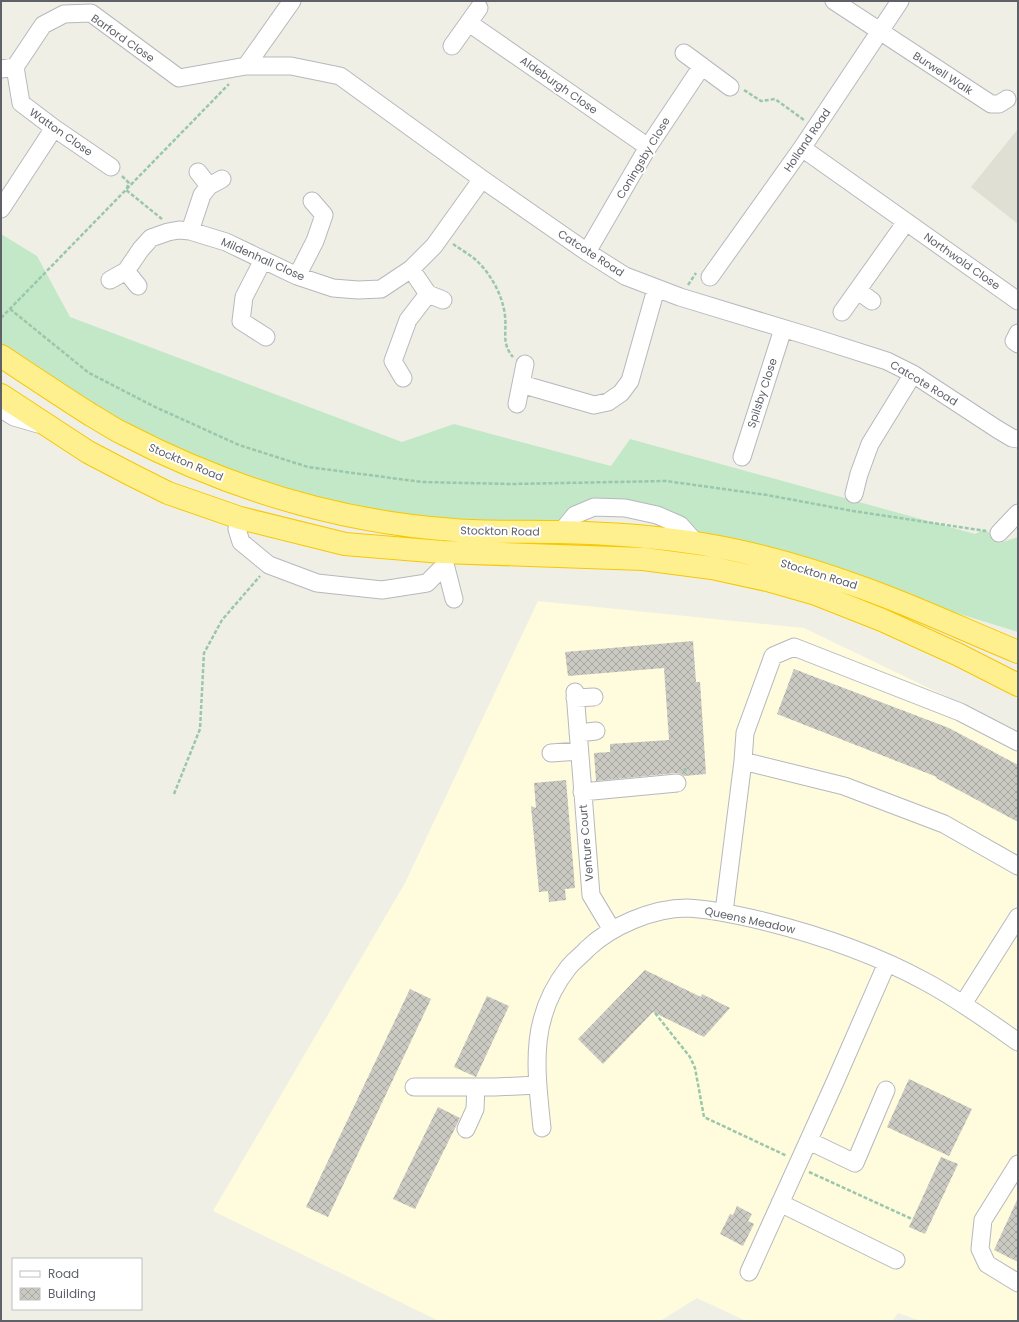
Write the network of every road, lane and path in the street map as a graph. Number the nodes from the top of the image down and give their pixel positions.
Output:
1 (292, 1) edge
2 (834, 1) edge
3 (900, 1) edge
4 (480, 8) dead end
5 (469, 23) junction
6 (880, 32) junction
7 (452, 46) dead end
8 (684, 53) dead end
9 (246, 66) junction
10 (702, 66) junction
11 (8, 68) edge
12 (179, 78) joint
13 (730, 87) joint
14 (1007, 99) dead end
15 (54, 128) junction
16 (815, 129) junction
17 (648, 147) junction
18 (802, 148) junction
19 (111, 167) dead end
20 (198, 172) dead end
21 (482, 179) junction
22 (126, 190) junction
23 (312, 201) dead end
24 (1, 210) edge
25 (906, 222) junction
26 (182, 231) junction
27 (441, 236) junction
28 (587, 252) junction
29 (263, 260) junction
30 (411, 269) junction
31 (126, 271) junction
32 (298, 276) junction
33 (710, 277) joint
34 (110, 280) dead end
35 (138, 286) dead end
36 (656, 289) junction
37 (858, 291) junction
38 (680, 298) junction
39 (1018, 300) edge
40 (872, 301) dead end
41 (10, 309) junction
42 (842, 312) dead end
43 (1, 318) edge
44 (783, 329) junction
45 (1018, 333) edge
46 (266, 337) dead end
47 (1018, 344) edge
48 (1, 356) edge
49 (525, 364) joint
50 (913, 374) junction
51 (403, 378) dead end
52 (521, 384) junction
53 (1, 395) edge
54 (517, 404) dead end
55 (1, 409) edge
56 (48, 426) junction
57 (1018, 439) edge
58 (742, 457) dead end
59 (854, 494) dead end
60 (1018, 512) edge
61 (240, 518) junction
62 (999, 533) joint
63 (443, 559) junction
64 (269, 565) junction
65 (454, 598) dead end
66 (1018, 652) edge
67 (1018, 685) edge
68 (594, 697) dead end
69 (596, 731) dead end
70 (578, 733) junction
71 (1018, 742) edge
72 (579, 751) junction
73 (551, 753) dead end
74 (744, 761) junction
75 (677, 783) dead end
76 (582, 792) junction
77 (174, 794) dead end
78 (1018, 866) edge
79 (724, 912) junction
80 (1018, 917) edge
81 (612, 930) junction
82 (887, 963) junction
83 (963, 1004) junction
84 (655, 1013) dead end
85 (1018, 1042) edge
86 (538, 1085) junction
87 (414, 1087) dead end
88 (476, 1087) junction
89 (886, 1090) dead end
90 (542, 1128) dead end
91 (466, 1129) dead end
92 (809, 1141) junction
93 (1018, 1164) edge
94 (797, 1167) junction
95 (780, 1203) junction
96 (912, 1219) dead end
97 (896, 1260) dead end
98 (749, 1272) dead end
99 (1018, 1283) edge

1 - 9 street
2 - 6 street
3 - 6 street, Holland Road
4 - 5 street
5 - 7 street
5 - 17 street, Aldeburgh Close
6 - 14 street, Burwell Walk
6 - 16 street, Holland Road
8 - 10 street
9 - 12 street, Catcote Road
9 - 21 street, Catcote Road
9 - 22 path
10 - 13 street
10 - 17 street, Coningsby Close
11 - 12 street, Barford Close
11 - 15 street, Watton Close
13 - 16 path
15 - 19 street, Watton Close
15 - 24 street
16 - 18 street, Holland Road
17 - 28 street, Coningsby Close
18 - 25 street, Northwold Close
18 - 33 street, Holland Road
20 - 26 street
21 - 27 street, Mildenhall Close
21 - 28 street, Catcote Road
22 - 26 path
22 - 41 path
23 - 32 street
25 - 37 street
25 - 39 street, Northwold Close
26 - 29 street, Mildenhall Close
26 - 31 street
27 - 30 street, Mildenhall Close
27 - 49 path
28 - 36 street, Catcote Road
29 - 32 street, Mildenhall Close
29 - 46 street
30 - 32 street, Mildenhall Close
30 - 51 street
31 - 34 street
31 - 35 street
33 - 38 path
36 - 38 street, Catcote Road
36 - 52 street
37 - 40 street
37 - 42 street
38 - 44 street, Catcote Road
41 - 43 path
41 - 62 path
44 - 50 street, Catcote Road
44 - 58 street, Spilsby Close
45 - 47 street
48 - 66 highway, Stockton Road
49 - 52 street
50 - 57 street, Catcote Road
50 - 59 street
52 - 54 street
53 - 56 highway, Stockton Road
55 - 56 street
56 - 61 highway, Stockton Road
60 - 62 street
61 - 63 highway, Stockton Road
61 - 64 street
63 - 64 street
63 - 65 street
63 - 67 highway, Stockton Road
64 - 77 path
68 - 70 street, Venture Court
69 - 70 street
70 - 72 street, Venture Court
71 - 74 street
72 - 73 street
72 - 76 street, Venture Court
74 - 78 street
74 - 79 street
75 - 76 street, Venture Court
76 - 81 street, Venture Court
79 - 81 street, Queens Meadow
79 - 82 street, Queens Meadow
80 - 83 street
81 - 86 street, Queens Meadow
82 - 83 street, Queens Meadow
82 - 92 street
83 - 85 street, Queens Meadow
84 - 94 path
86 - 88 street
86 - 90 street, Queens Meadow
87 - 88 street
88 - 91 street
89 - 92 street
92 - 94 street
93 - 99 street
94 - 95 street
94 - 96 path
95 - 97 street
95 - 98 street

